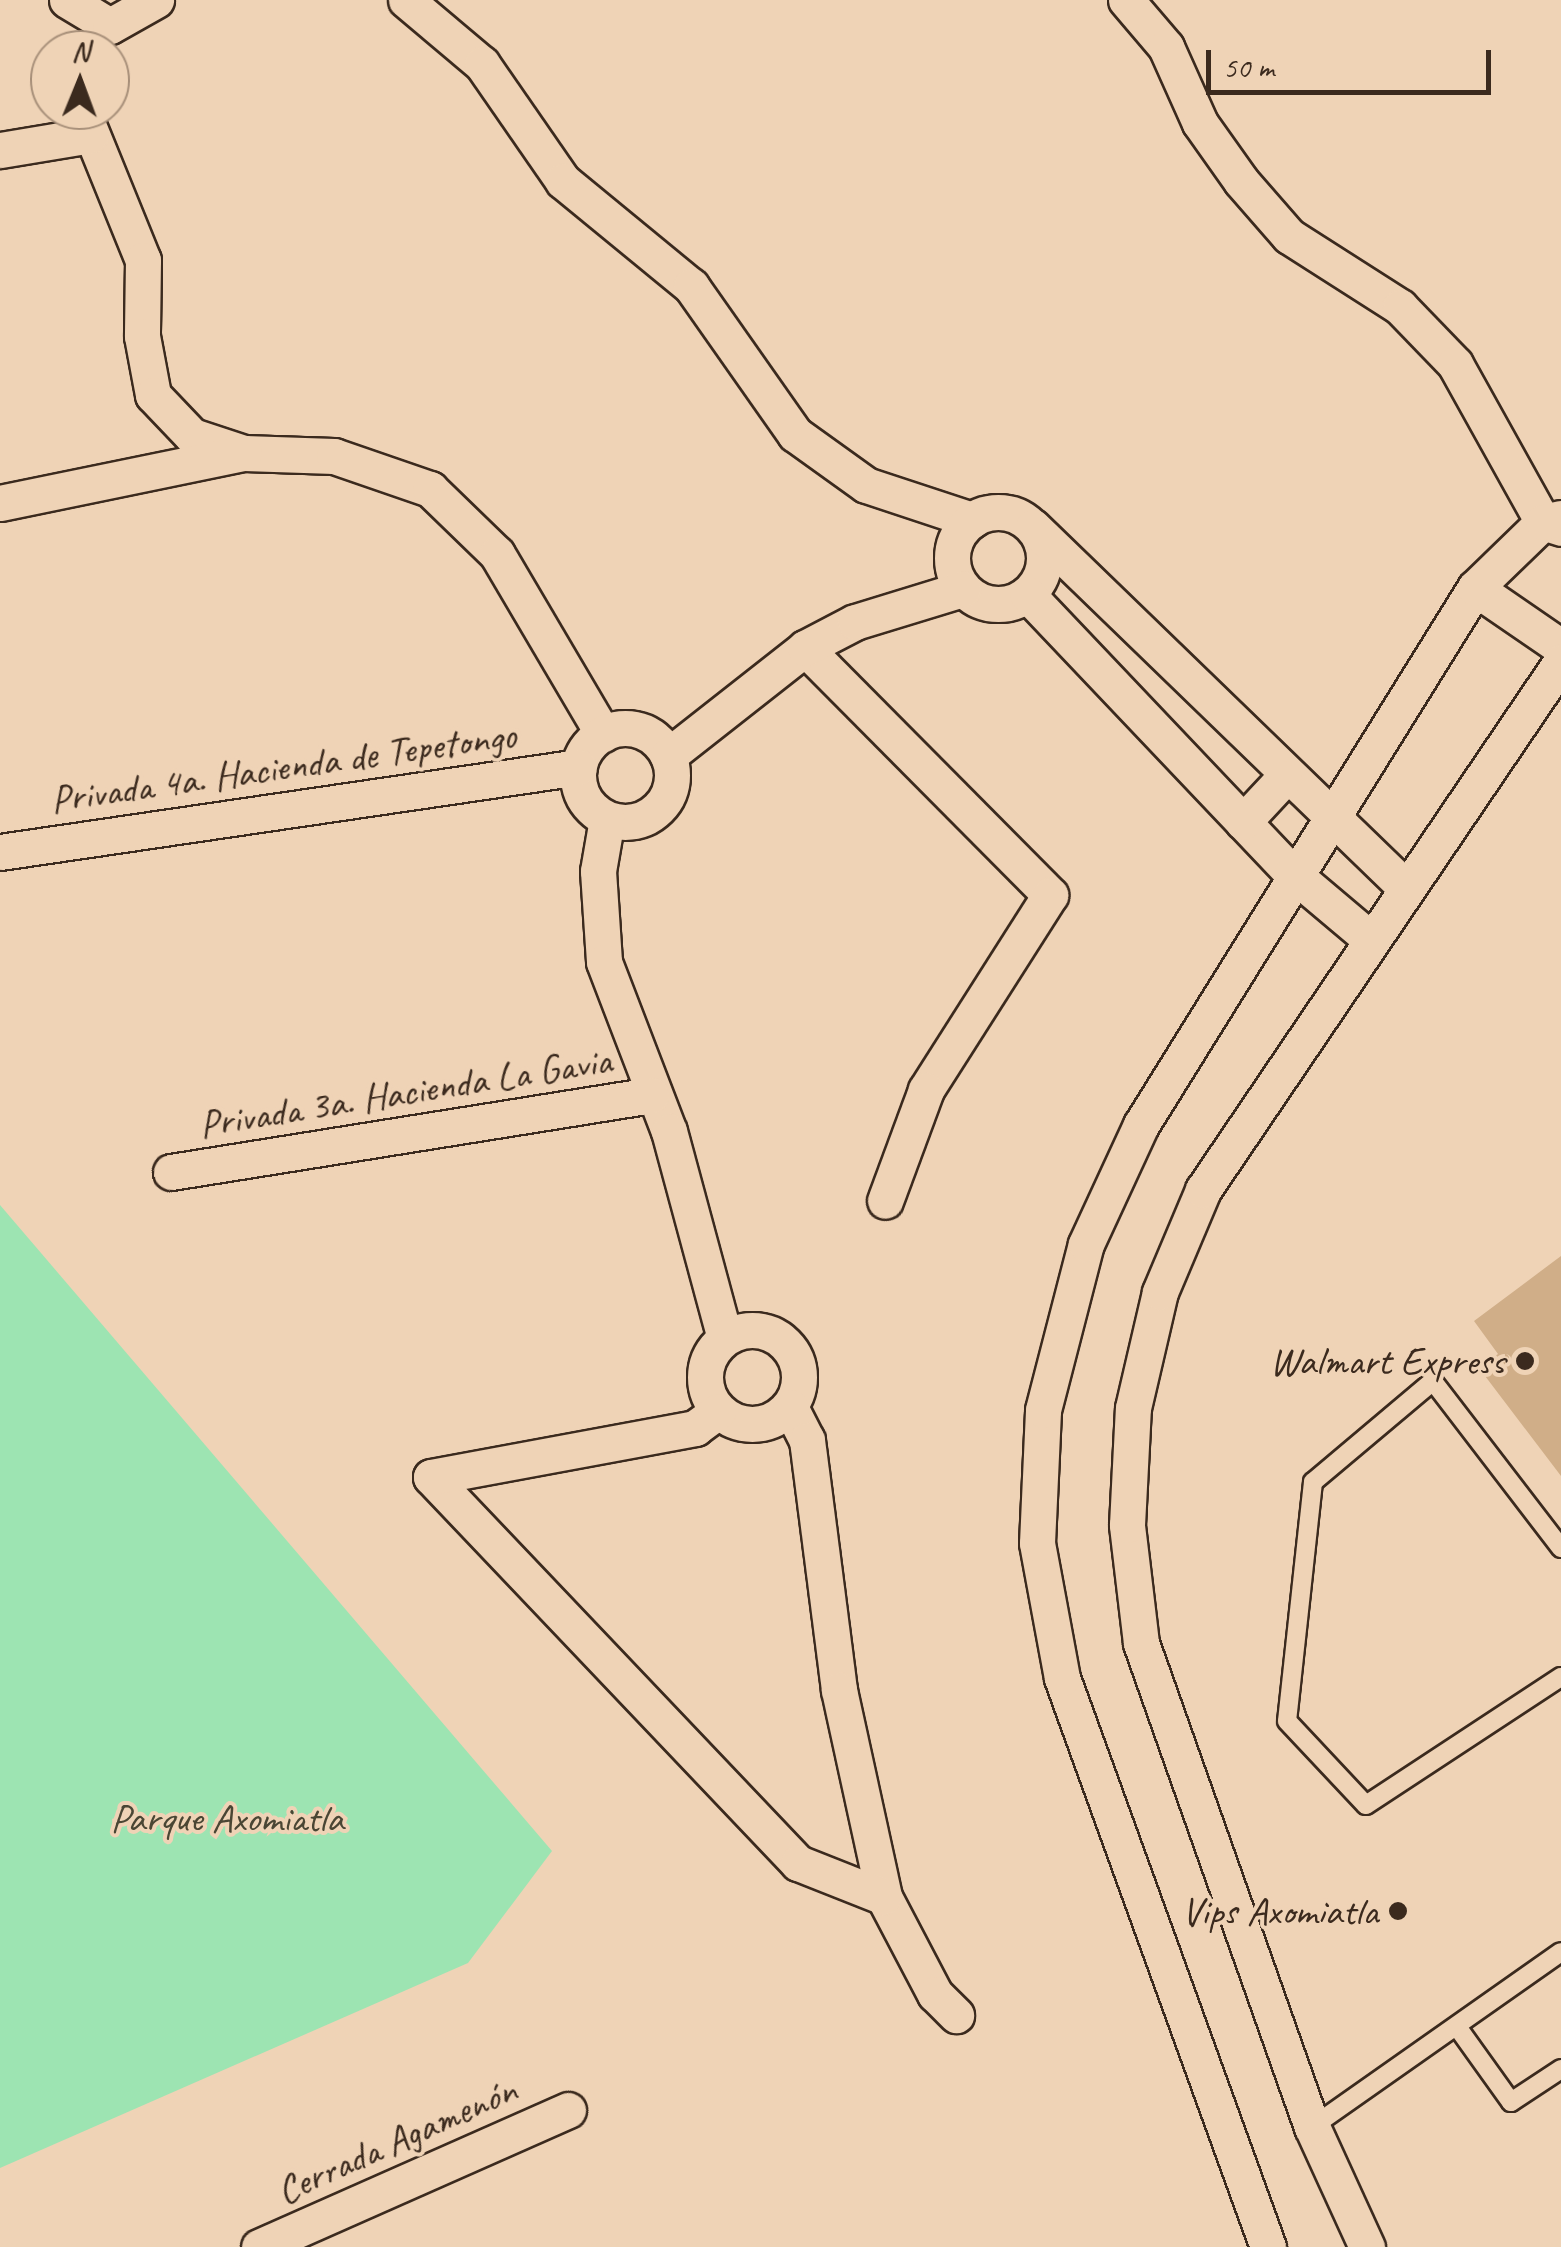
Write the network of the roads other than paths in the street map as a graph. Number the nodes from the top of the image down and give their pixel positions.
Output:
1 (156, 0) edge
2 (406, 0) edge
3 (1126, 0) edge
4 (79, 24) edge
5 (62, 130) edge
6 (90, 130) edge
7 (0, 150) edge
8 (244, 453) junction
9 (0, 503) edge
10 (972, 520) junction
11 (1555, 523) edge
12 (1033, 527) junction
13 (1476, 588) junction
14 (963, 589) junction
15 (1026, 594) junction
16 (805, 648) junction
17 (1561, 648) edge
18 (1561, 662) edge
19 (604, 734) junction
20 (668, 756) junction
21 (579, 766) junction
22 (1284, 778) junction
23 (607, 819) junction
24 (1327, 819) junction
25 (1243, 822) junction
26 (0, 852) edge
27 (1292, 874) junction
28 (1404, 886) junction
29 (1368, 936) junction
30 (652, 1095) junction
31 (171, 1172) dead end
32 (885, 1201) dead end
33 (725, 1338) junction
34 (790, 1407) junction
35 (718, 1411) junction
36 (1561, 1548) edge
37 (1561, 1678) edge
38 (884, 1897) junction
39 (1561, 1952) edge
40 (956, 2014) dead end
41 (1458, 2028) junction
42 (1561, 2070) edge
43 (568, 2110) dead end
44 (1312, 2126) junction
45 (259, 2247) edge
46 (1268, 2247) edge
47 (1367, 2247) edge

1 - 4 street
2 - 10 street
3 - 11 street
5 - 7 street
6 - 8 street
8 - 9 street
8 - 19 street
10 - 12 street
10 - 14 street
11 - 13 street
12 - 15 street
12 - 22 street
13 - 17 street
13 - 24 street
14 - 15 street
14 - 16 street
15 - 25 street
16 - 20 street
16 - 32 street
18 - 28 street
19 - 20 street
19 - 21 street
20 - 23 street
21 - 23 street
21 - 26 street, Privada 4a. Hacienda de Tepetongo
22 - 24 street
22 - 25 street
23 - 30 street
24 - 27 street
24 - 28 street
25 - 27 street
27 - 29 street
27 - 46 street
28 - 29 street
29 - 44 street
30 - 31 street, Privada 3a. Hacienda La Gavia
30 - 33 street
33 - 34 street
33 - 35 street
34 - 35 street
34 - 38 street
35 - 38 street
36 - 37 lane
38 - 40 street
39 - 41 lane
41 - 42 lane
41 - 44 lane
43 - 45 street, Cerrada Agamenón
44 - 47 street

